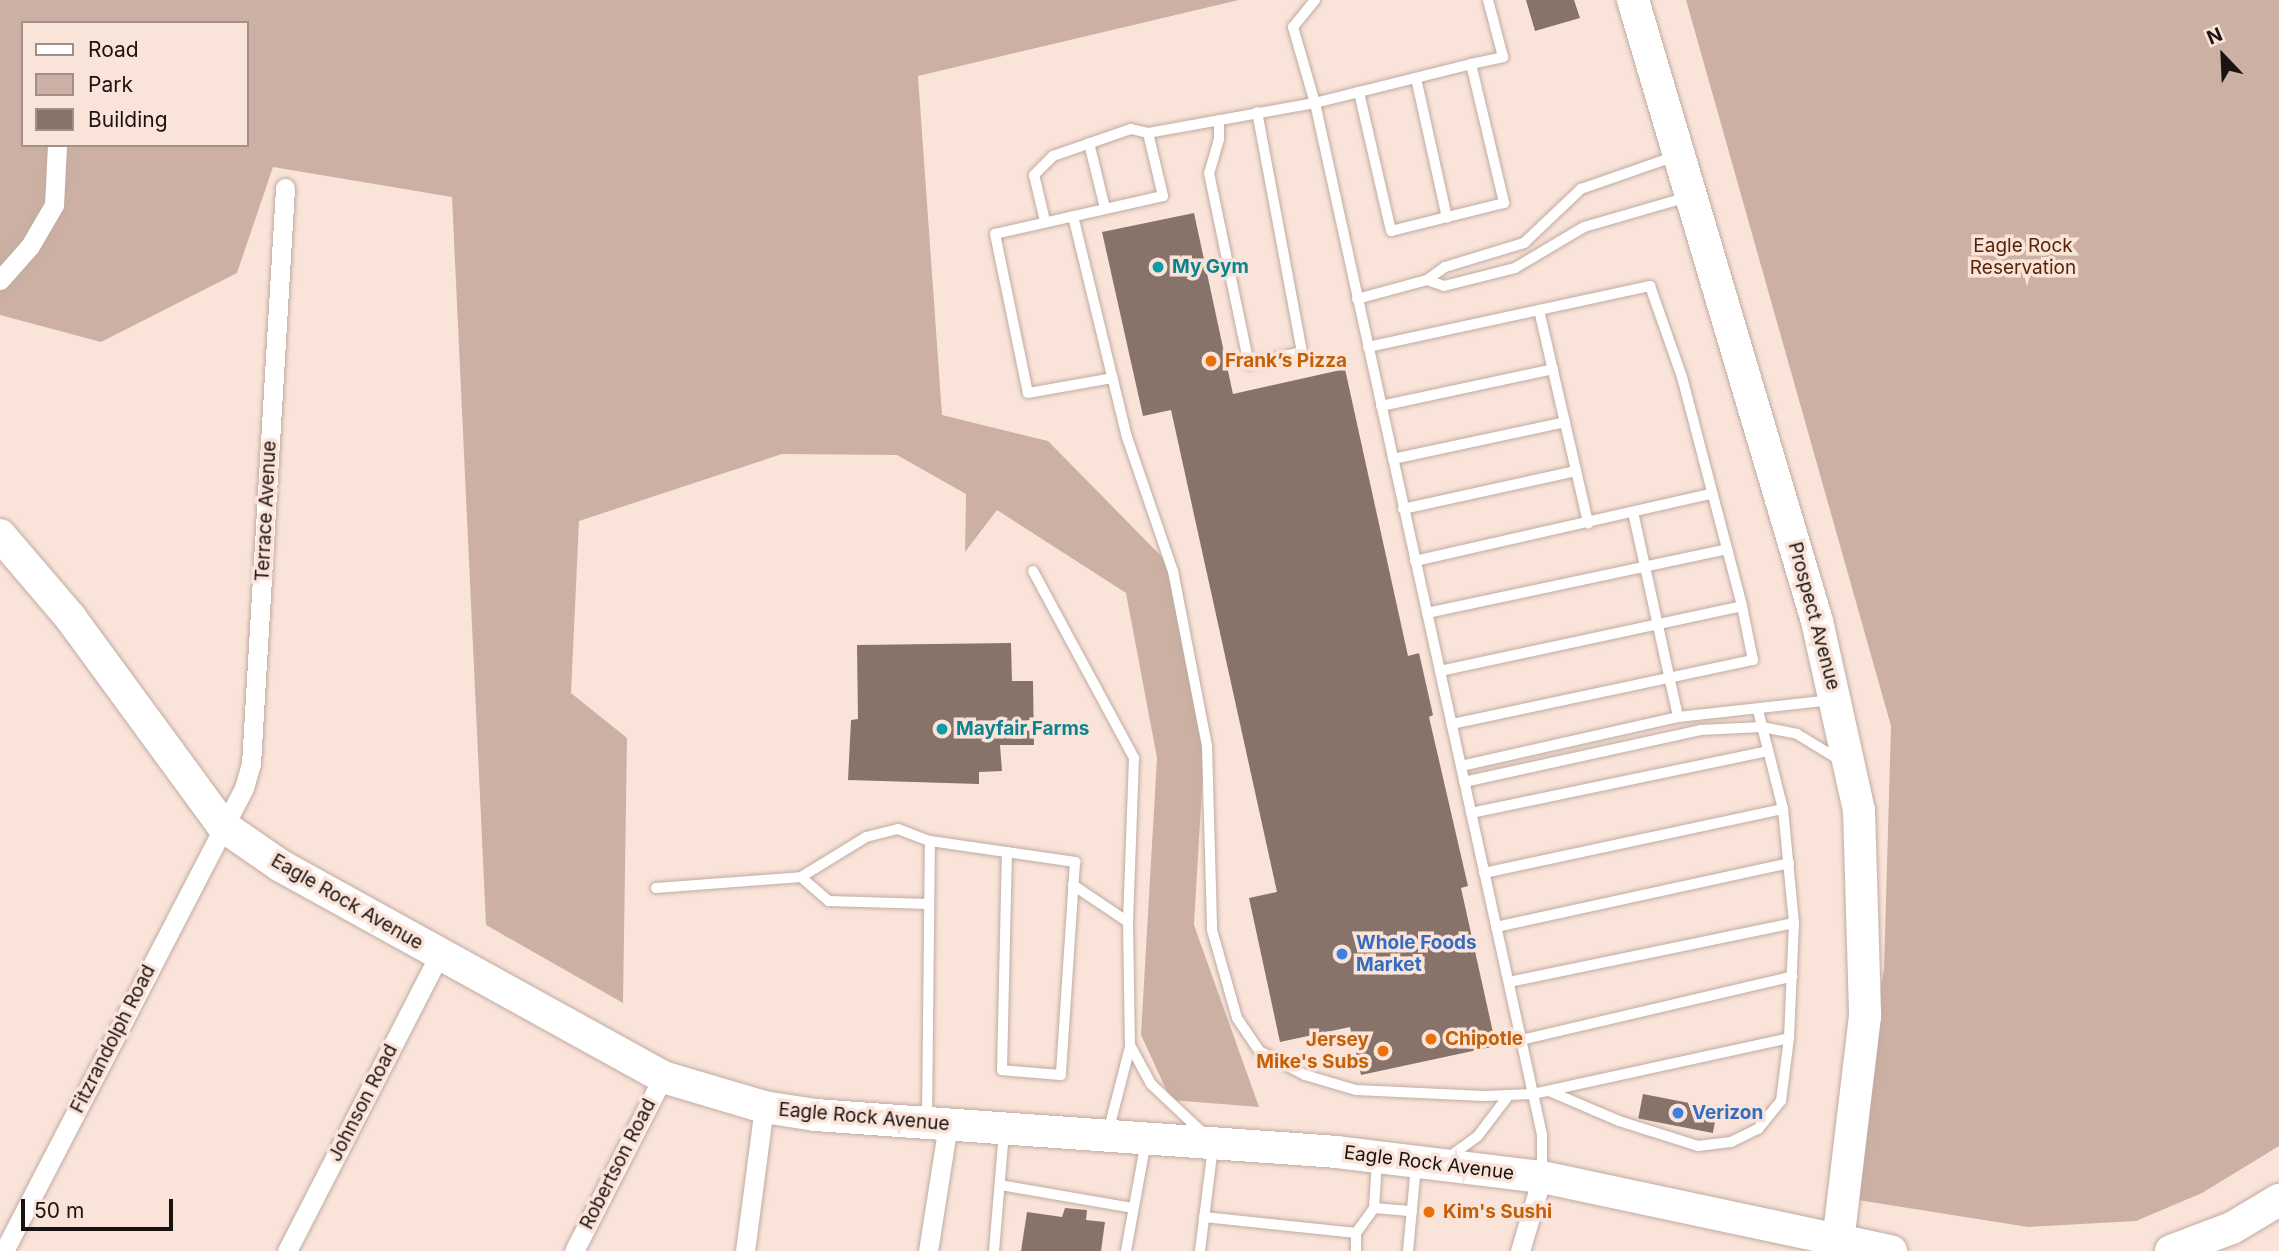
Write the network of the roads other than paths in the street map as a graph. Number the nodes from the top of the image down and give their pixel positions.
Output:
1 (1315, 0) edge
2 (1488, 0) edge
3 (1633, 0) edge
4 (1471, 64) junction
5 (1416, 78) junction
6 (1359, 92) junction
7 (1315, 103) junction
8 (1257, 112) junction
9 (1219, 120) junction
10 (1148, 133) junction
11 (1089, 143) junction
12 (57, 147) edge
13 (1680, 155) junction
14 (285, 188) dead end
15 (1692, 196) junction
16 (1105, 208) junction
17 (1073, 216) junction
18 (1447, 218) junction
19 (1045, 221) junction
20 (0, 280) edge
21 (1427, 280) junction
22 (1357, 299) junction
23 (1539, 310) junction
24 (1368, 347) junction
25 (1553, 369) junction
26 (1113, 378) junction
27 (1381, 406) junction
28 (1564, 422) junction
29 (1393, 459) junction
30 (1576, 471) junction
31 (1710, 495) junction
32 (1403, 509) junction
33 (1633, 512) junction
34 (1587, 523) junction
35 (0, 536) edge
36 (1727, 549) junction
37 (1415, 561) junction
38 (1645, 566) junction
39 (1033, 571) dead end
40 (1742, 606) junction
41 (1427, 613) junction
42 (1657, 623) junction
43 (1440, 671) junction
44 (1669, 678) junction
45 (1837, 699) junction
46 (1758, 709) junction
47 (1678, 717) junction
48 (1451, 724) junction
49 (1762, 727) junction
50 (1768, 751) junction
51 (1461, 766) junction
52 (1852, 770) junction
53 (1464, 782) junction
54 (1783, 809) junction
55 (1471, 813) junction
56 (223, 826) junction
57 (930, 841) junction
58 (1007, 852) junction
59 (1789, 863) junction
60 (1484, 873) junction
61 (801, 877) junction
62 (1073, 885) junction
63 (656, 888) dead end
64 (929, 904) junction
65 (1128, 922) junction
66 (1794, 923) junction
67 (1496, 927) junction
68 (439, 955) junction
69 (1793, 976) junction
70 (1509, 982) junction
71 (1789, 1038) junction
72 (1521, 1040) junction
73 (1130, 1047) junction
74 (663, 1077) junction
75 (1549, 1091) junction
76 (1533, 1094) junction
77 (1509, 1095) junction
78 (764, 1107) junction
79 (937, 1124) junction
80 (1004, 1128) junction
81 (1107, 1135) junction
82 (1147, 1139) junction
83 (1214, 1143) junction
84 (1377, 1157) junction
85 (1427, 1163) junction
86 (1542, 1177) junction
87 (1000, 1185) junction
88 (2279, 1200) edge
89 (1133, 1208) junction
90 (1374, 1208) junction
91 (1412, 1211) junction
92 (1204, 1217) junction
93 (1356, 1233) junction
94 (1838, 1245) edge
95 (2205, 1246) edge
96 (4, 1251) edge
97 (287, 1251) edge
98 (574, 1251) edge
99 (745, 1251) edge
100 (928, 1251) edge
101 (994, 1251) edge
102 (1126, 1251) edge
103 (1200, 1251) edge
104 (1356, 1251) edge
105 (1408, 1251) edge
106 (1520, 1251) edge
107 (1888, 1251) edge
108 (2171, 1251) edge

1 - 7 lane
2 - 4 lane
3 - 13 main road, Prospect Avenue
4 - 5 lane
4 - 18 lane
5 - 6 lane
5 - 18 lane
6 - 7 lane
6 - 18 lane
7 - 8 lane
7 - 22 lane
8 - 9 lane
8 - 9 lane
9 - 10 lane
10 - 11 lane
10 - 16 lane
11 - 16 lane
11 - 19 lane
12 - 20 street
13 - 15 main road, Prospect Avenue
13 - 21 lane
14 - 56 street, Terrace Avenue
15 - 21 lane
15 - 45 main road, Prospect Avenue
16 - 17 lane
17 - 19 lane
17 - 26 lane
19 - 26 lane
21 - 22 lane
22 - 24 lane
23 - 24 lane
23 - 25 lane
23 - 31 lane
24 - 27 lane
25 - 27 lane
25 - 28 lane
26 - 77 lane
27 - 29 lane
28 - 29 lane
28 - 30 lane
29 - 32 lane
30 - 32 lane
30 - 34 lane
31 - 33 lane
31 - 36 lane
32 - 37 lane
33 - 34 lane
33 - 38 lane
34 - 37 lane
35 - 56 main road, Eagle Rock Avenue
36 - 38 lane
36 - 40 lane
37 - 41 lane
38 - 41 lane
38 - 42 lane
39 - 65 lane
40 - 42 lane
40 - 44 lane
41 - 43 lane
42 - 43 lane
42 - 44 lane
43 - 48 lane
44 - 47 lane
44 - 48 lane
45 - 46 lane
45 - 52 main road, Prospect Avenue
46 - 47 lane
46 - 49 lane
47 - 51 lane
48 - 51 lane
49 - 50 lane
49 - 52 lane
49 - 53 lane
50 - 54 lane
50 - 55 lane
51 - 53 lane
52 - 94 main road, Prospect Avenue
53 - 55 lane
54 - 59 lane
54 - 60 lane
55 - 60 lane
56 - 68 main road, Eagle Rock Avenue
56 - 96 street, Fitzrandolph Road
57 - 58 lane
57 - 61 lane
57 - 64 lane
58 - 62 lane
58 - 62 lane
59 - 66 lane
59 - 67 lane
60 - 67 lane
61 - 63 lane
61 - 64 lane
62 - 65 lane
64 - 79 lane
65 - 73 lane
66 - 69 lane
66 - 70 lane
67 - 70 lane
68 - 74 main road, Eagle Rock Avenue
68 - 97 street, Johnson Road
69 - 71 lane
69 - 72 lane
70 - 72 lane
71 - 75 lane
71 - 75 lane
72 - 76 lane
73 - 81 lane
73 - 83 lane
74 - 78 main road, Eagle Rock Avenue
74 - 98 street, Robertson Road
75 - 76 lane
76 - 77 lane
76 - 86 lane
77 - 85 lane
78 - 79 main road, Eagle Rock Avenue
78 - 99 street
79 - 80 main road, Eagle Rock Avenue
79 - 100 street
80 - 81 main road, Eagle Rock Avenue
80 - 87 lane
81 - 82 main road, Eagle Rock Avenue
82 - 83 main road, Eagle Rock Avenue
82 - 89 lane
83 - 84 main road, Eagle Rock Avenue
83 - 92 lane
84 - 85 main road, Eagle Rock Avenue
84 - 90 lane
85 - 86 main road, Eagle Rock Avenue
85 - 91 lane
86 - 94 main road, Eagle Rock Avenue
86 - 106 street
87 - 89 lane
87 - 101 lane
88 - 95 main road
89 - 102 lane
90 - 91 lane
90 - 93 lane
91 - 105 lane
92 - 93 lane
92 - 103 lane
93 - 104 lane
94 - 107 main road, Eagle Rock Avenue
95 - 108 main road

